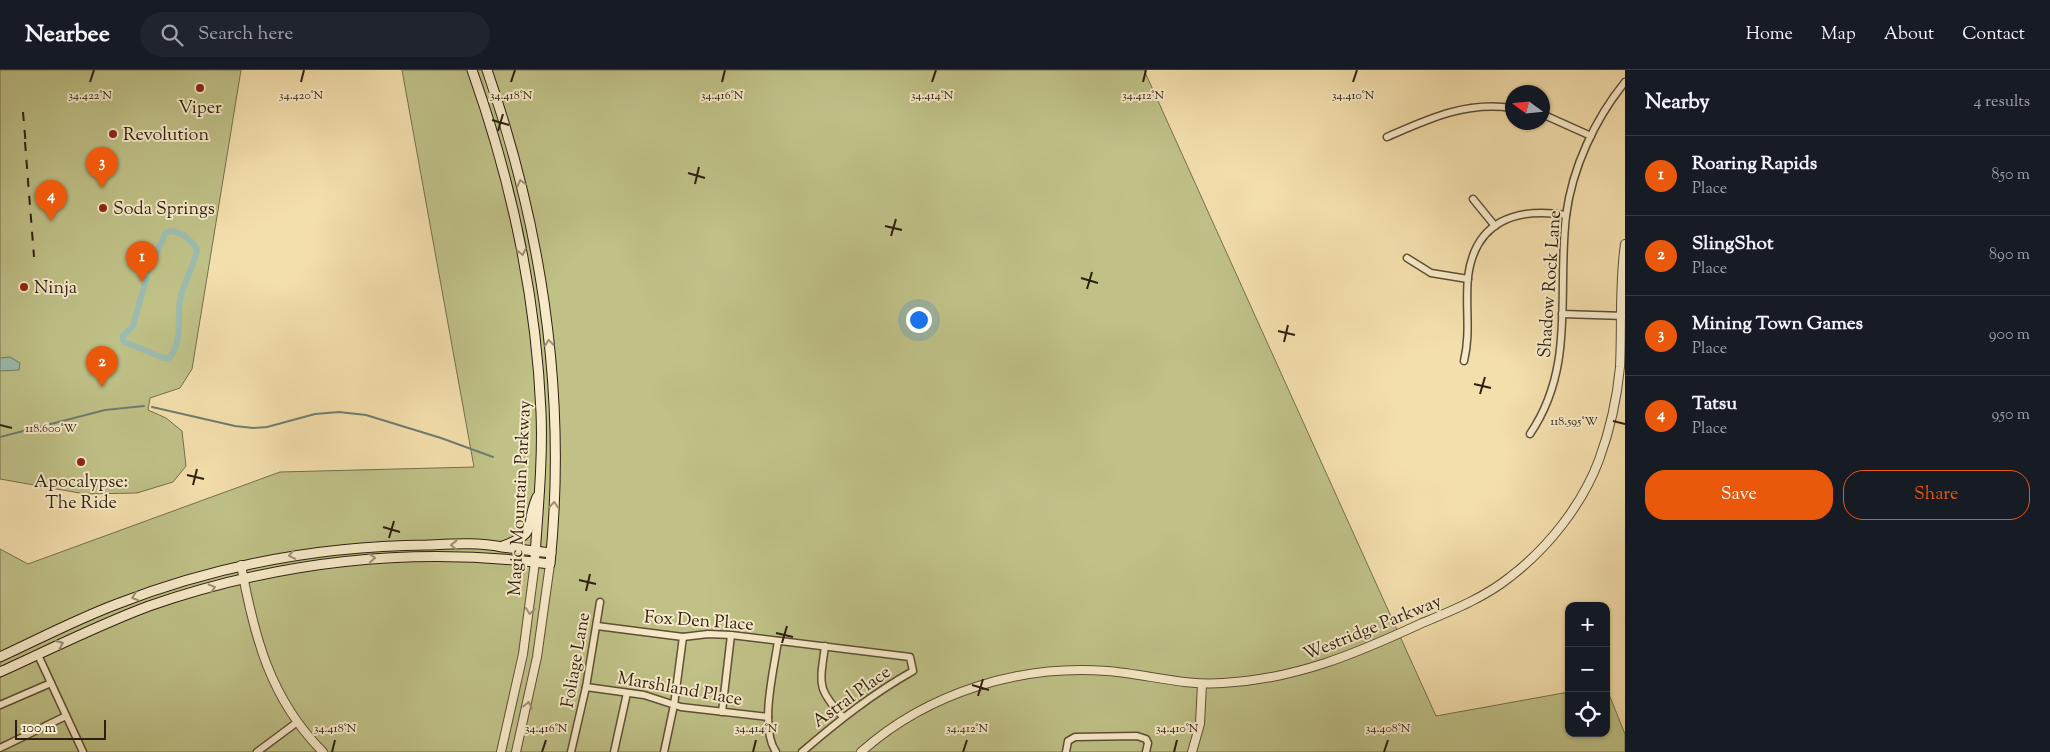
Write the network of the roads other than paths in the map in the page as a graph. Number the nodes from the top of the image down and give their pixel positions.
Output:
1 (472, 70) edge
2 (487, 70) edge
3 (1625, 82) edge
4 (1505, 108) edge
5 (1550, 118) edge
6 (1591, 136) junction
7 (1387, 137) dead end
8 (1473, 199) dead end
9 (1566, 215) junction
10 (1495, 226) junction
11 (1625, 244) edge
12 (1407, 258) dead end
13 (1468, 279) junction
14 (1562, 314) junction
15 (1623, 316) edge
16 (1464, 361) dead end
17 (1530, 434) dead end
18 (539, 491) junction
19 (502, 546) junction
20 (536, 552) junction
21 (551, 553) junction
22 (535, 562) junction
23 (550, 564) junction
24 (241, 565) junction
25 (244, 580) junction
26 (600, 602) dead end
27 (597, 626) junction
28 (731, 635) junction
29 (683, 637) junction
30 (778, 641) junction
31 (825, 646) junction
32 (38, 655) junction
33 (0, 657) edge
34 (911, 664) joint
35 (0, 672) edge
36 (51, 683) junction
37 (1202, 684) junction
38 (586, 687) junction
39 (627, 693) junction
40 (0, 705) edge
41 (674, 705) junction
42 (722, 712) junction
43 (66, 716) junction
44 (768, 717) junction
45 (843, 717) junction
46 (296, 723) junction
47 (0, 748) edge
48 (83, 752) edge
49 (257, 752) edge
50 (323, 752) edge
51 (500, 752) edge
52 (516, 752) edge
53 (571, 752) edge
54 (614, 752) edge
55 (664, 752) edge
56 (776, 752) edge
57 (802, 752) edge
58 (861, 752) edge
59 (1066, 752) edge
60 (1146, 752) edge
61 (1192, 752) edge

1 -> 18 main road, Magic Mountain Parkway
21 -> 2 main road, Magic Mountain Parkway
3 - 6 street, Shadow Rock Lane
4 - 7 street
5 - 6 street
6 - 9 street, Shadow Rock Lane
8 - 10 street
9 - 10 street
9 - 14 street, Shadow Rock Lane
10 - 13 street
11 - 15 street, Westridge Parkway
12 - 13 street
13 - 16 street
14 - 15 street
14 - 17 street, Shadow Rock Lane
15 - 37 street, Westridge Parkway
18 - 19 main road
18 - 20 main road, Magic Mountain Parkway
19 - 20 main road
19 -> 24 main road
20 - 21 main road
20 - 22 main road, Magic Mountain Parkway
21 - 23 main road, Magic Mountain Parkway
22 - 23 main road
25 -> 22 main road
22 -> 51 street, Magic Mountain Parkway
52 -> 23 street, Magic Mountain Parkway
24 - 25 street
24 -> 33 main road
32 -> 25 main road
25 - 46 street
26 - 27 street, Foliage Lane
27 - 29 street, Fox Den Place
27 - 38 street, Foliage Lane
28 - 29 street, Fox Den Place
28 - 30 street, Fox Den Place
28 - 42 street
29 - 41 street
30 - 31 street, Fox Den Place
30 - 44 street
31 - 34 street, Fox Den Place
31 - 45 street
32 - 35 main road
32 - 36 street
34 - 45 street, Astral Place
36 - 40 street
36 - 43 street
37 - 58 street, Westridge Parkway
37 - 61 street
38 - 39 street, Marshland Place
38 - 53 street, Foliage Lane
39 - 41 street, Marshland Place
39 - 54 street
41 - 42 street, Marshland Place
41 - 55 street
42 - 44 street, Marshland Place
43 - 47 street
43 - 48 street
44 - 56 street
45 - 57 street, Astral Place
46 - 49 street
46 - 50 street
59 - 60 street

